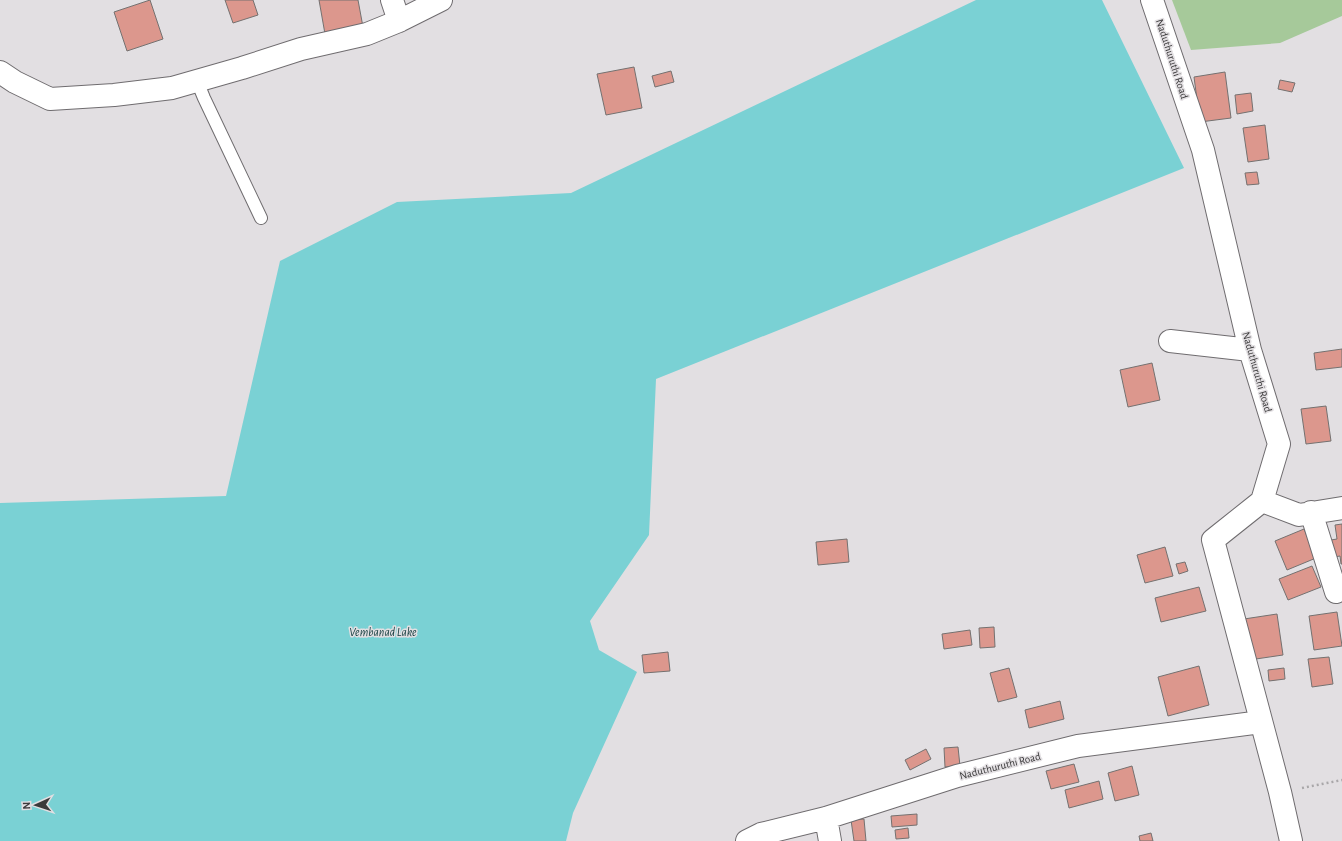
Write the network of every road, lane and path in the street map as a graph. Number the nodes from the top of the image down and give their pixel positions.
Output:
1 (392, 0) edge
2 (441, 0) edge
3 (1152, 0) edge
4 (398, 21) junction
5 (0, 72) edge
6 (197, 80) junction
7 (261, 218) dead end
8 (1170, 341) dead end
9 (1250, 350) junction
10 (1262, 501) junction
11 (1342, 508) edge
12 (1311, 512) junction
13 (1336, 592) dead end
14 (1261, 722) junction
15 (1342, 780) edge
16 (1280, 792) junction
17 (826, 818) junction
18 (747, 841) edge
19 (830, 841) edge
20 (1291, 841) edge

1 - 4 street
2 - 4 street
3 - 9 street, Naduthuruthi Road
4 - 6 street
5 - 6 street
6 - 7 lane
8 - 9 street
9 - 10 street, Naduthuruthi Road
10 - 12 street
10 - 14 street
11 - 12 street
12 - 13 street
14 - 16 street
14 - 17 street, Naduthuruthi Road
15 - 16 path
16 - 20 street
17 - 18 street, Naduthuruthi Road
17 - 19 street

